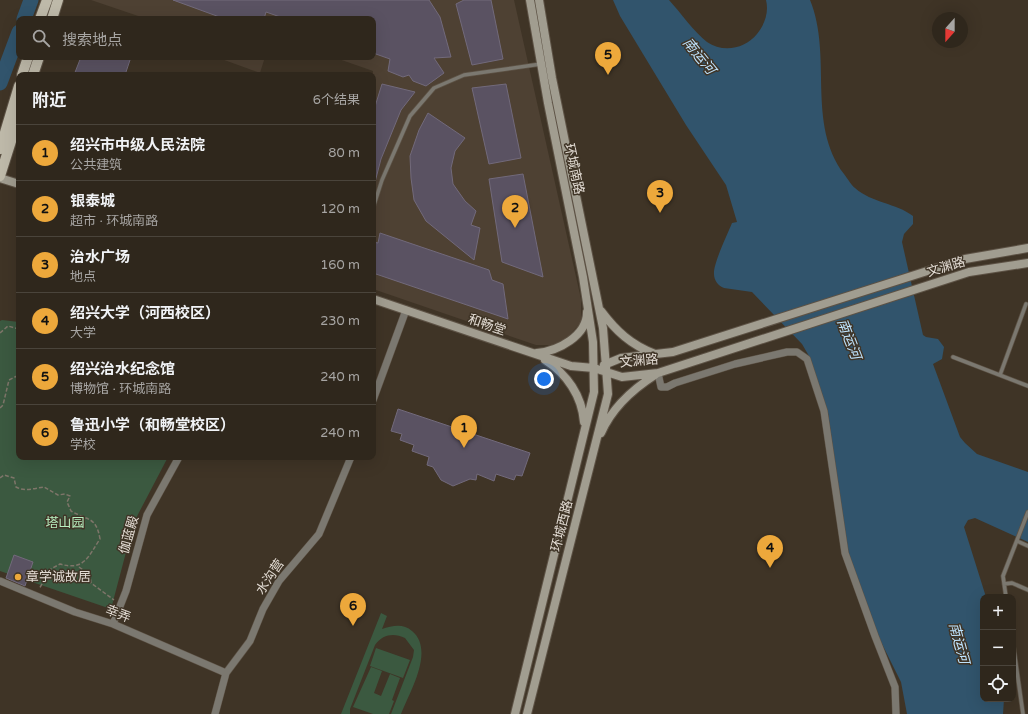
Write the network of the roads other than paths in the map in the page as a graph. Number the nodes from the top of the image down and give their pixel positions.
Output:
1 (47, 0) edge
2 (58, 0) edge
3 (530, 0) edge
4 (539, 0) edge
5 (41, 16) edge
6 (53, 16) edge
7 (27, 60) edge
8 (38, 60) edge
9 (550, 62) junction
10 (540, 64) junction
11 (23, 72) edge
12 (34, 72) edge
13 (16, 96) edge
14 (16, 126) edge
15 (0, 150) edge
16 (0, 177) edge
17 (16, 183) edge
18 (376, 200) edge
19 (1028, 248) edge
20 (1028, 263) edge
21 (1028, 298) edge
22 (376, 300) edge
23 (587, 300) junction
24 (1027, 304) edge
25 (406, 310) junction
26 (600, 310) junction
27 (593, 342) joint
28 (605, 342) joint
29 (534, 354) junction
30 (658, 354) junction
31 (953, 357) dead end
32 (607, 363) junction
33 (594, 368) junction
34 (607, 372) junction
35 (658, 373) junction
36 (1000, 375) junction
37 (1028, 386) edge
38 (376, 392) edge
39 (582, 442) junction
40 (595, 446) junction
41 (177, 460) edge
42 (350, 460) edge
43 (1028, 512) edge
44 (1017, 541) junction
45 (1028, 546) edge
46 (0, 581) edge
47 (1004, 584) junction
48 (1028, 590) edge
49 (1006, 594) edge
50 (113, 624) junction
51 (1016, 664) edge
52 (226, 672) junction
53 (215, 714) edge
54 (515, 714) edge
55 (527, 714) edge
56 (896, 714) edge
57 (1023, 714) edge

1 - 5 main road
2 - 6 main road
3 - 10 main road, 环城南路
4 - 9 main road, 环城南路
7 - 11 main road
8 - 12 main road
9 - 10 lane
9 - 26 main road, 环城南路
10 - 18 lane
10 - 23 main road, 环城南路
13 - 15 main road
14 - 16 main road
16 - 17 main road
19 - 30 main road, 文渊路
20 - 35 main road, 文渊路
21 - 24 lane
22 - 25 main road, 和畅堂
23 - 27 main road, 环城南路
23 - 29 main road
24 - 36 lane
25 - 29 main road, 和畅堂
25 - 38 street
26 - 28 main road, 环城南路
26 - 30 main road
27 - 33 main road, 环城西路
28 - 32 main road, 环城西路
29 - 33 main road, 和畅堂
29 - 39 main road
30 - 32 main road, 文渊路
31 - 36 lane
32 - 33 main road, 文渊路
32 - 34 main road, 环城西路
33 - 34 main road, 文渊路
33 - 39 main road, 环城西路
34 - 35 main road, 文渊路
34 - 40 main road, 环城西路
35 - 40 main road
35 - 56 street
36 - 37 lane
39 - 54 main road, 环城西路
40 - 55 main road, 环城西路
41 - 50 street, 伽蓝殿
42 - 52 street, 水沟营
43 - 44 lane
44 - 45 lane
44 - 47 lane
46 - 50 street, 幸弄
47 - 48 lane
47 - 49 lane
50 - 52 street, 幸弄
51 - 57 lane
52 - 53 street, 水沟营

